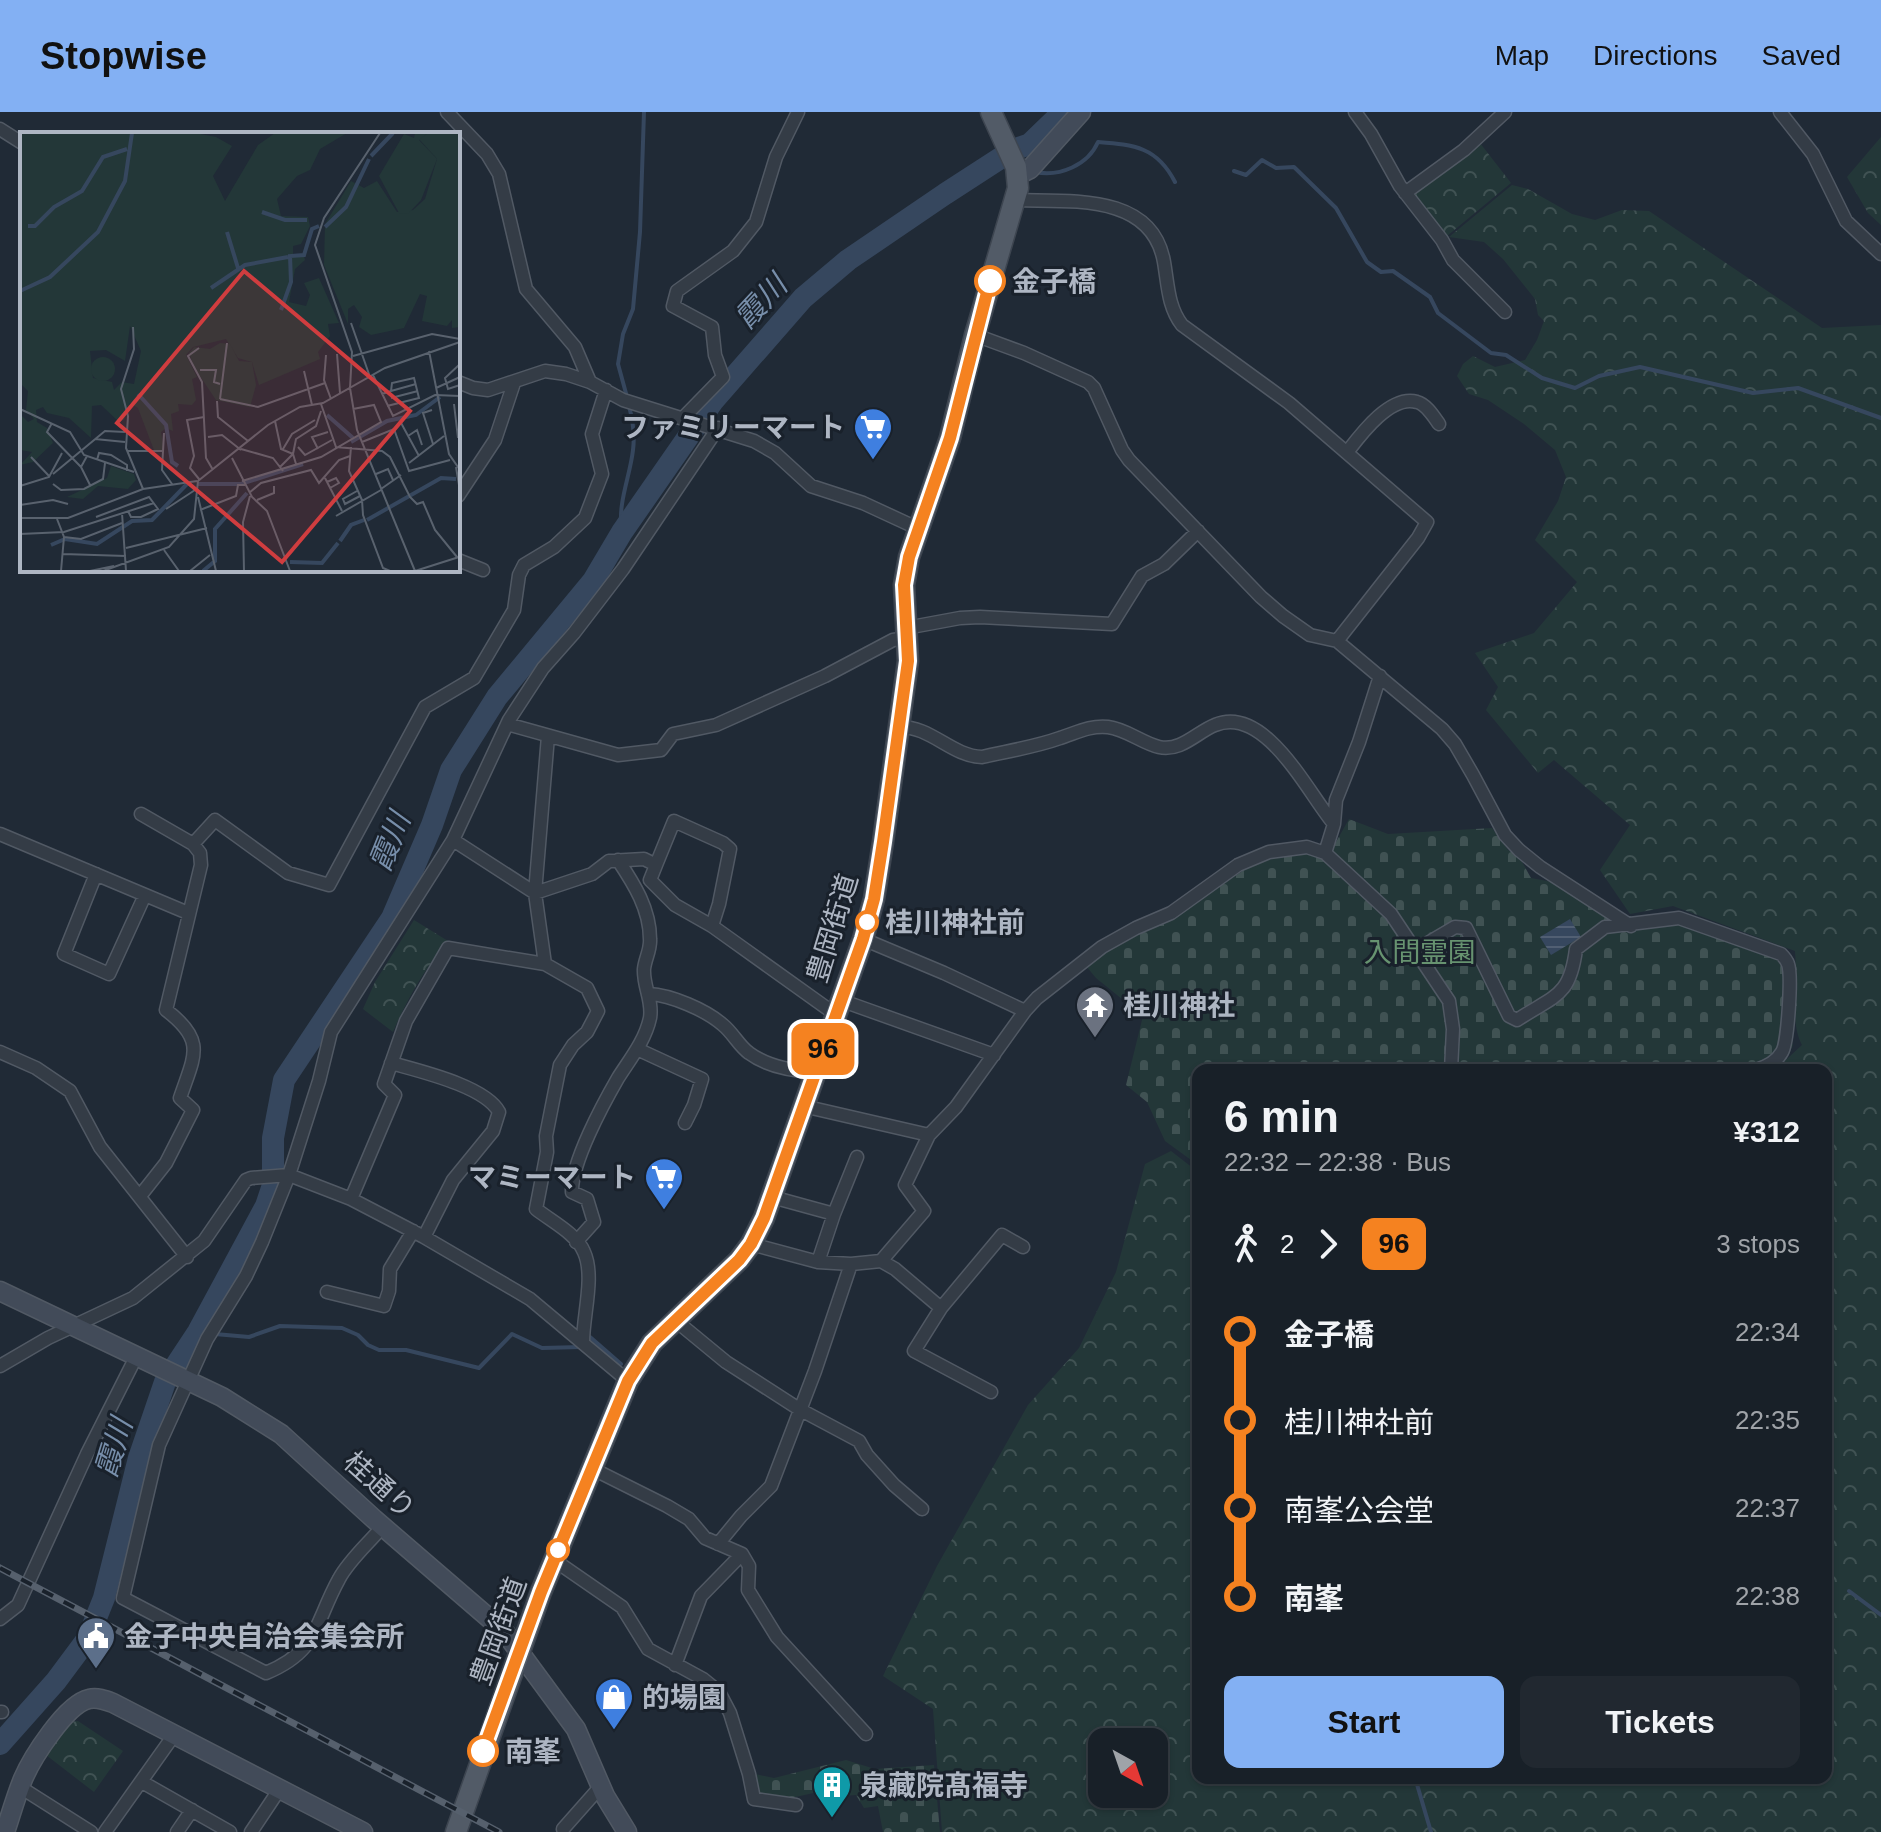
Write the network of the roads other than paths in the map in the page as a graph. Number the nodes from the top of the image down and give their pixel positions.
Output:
1 (447, 112) edge
2 (798, 112) edge
3 (991, 112) edge
4 (1081, 112) edge
5 (1355, 112) edge
6 (1505, 112) edge
7 (1780, 112) edge
8 (0, 129) edge
9 (20, 142) edge
10 (1013, 161) junction
11 (1405, 193) junction
12 (1015, 200) junction
13 (1881, 254) edge
14 (1505, 312) dead end
15 (975, 335) junction
16 (590, 382) junction
17 (460, 383) edge
18 (514, 383) junction
19 (606, 390) junction
20 (686, 420) junction
21 (1439, 424) dead end
22 (713, 427) junction
23 (1348, 451) junction
24 (460, 493) edge
25 (917, 528) junction
26 (1198, 531) junction
27 (460, 561) edge
28 (483, 570) dead end
29 (906, 633) junction
30 (1337, 641) junction
31 (1380, 676) junction
32 (507, 724) junction
33 (899, 727) junction
34 (548, 736) junction
35 (141, 814) dead end
36 (1334, 824) junction
37 (0, 834) edge
38 (453, 840) junction
39 (193, 844) junction
40 (1325, 853) junction
41 (618, 860) junction
42 (656, 865) junction
43 (96, 874) junction
44 (535, 893) junction
45 (145, 895) junction
46 (188, 913) junction
47 (712, 926) junction
48 (1631, 926) junction
49 (863, 939) junction
50 (1416, 950) junction
51 (545, 964) junction
52 (649, 994) junction
53 (838, 1007) junction
54 (1025, 1011) junction
55 (637, 1049) junction
56 (0, 1052) edge
57 (994, 1055) junction
58 (391, 1063) junction
59 (1451, 1064) edge
60 (1769, 1064) edge
61 (815, 1072) junction
62 (803, 1106) junction
63 (685, 1123) dead end
64 (929, 1135) junction
65 (857, 1157) dead end
66 (289, 1175) junction
67 (140, 1196) junction
68 (772, 1197) junction
69 (351, 1199) junction
70 (834, 1214) junction
71 (418, 1234) junction
72 (576, 1242) junction
73 (751, 1244) junction
74 (1023, 1247) dead end
75 (187, 1257) junction
76 (881, 1261) junction
77 (818, 1262) junction
78 (851, 1264) junction
79 (0, 1291) edge
80 (327, 1292) dead end
81 (941, 1308) junction
82 (675, 1320) junction
83 (75, 1325) junction
84 (583, 1342) junction
85 (137, 1355) junction
86 (0, 1366) edge
87 (187, 1380) junction
88 (628, 1381) junction
89 (991, 1392) dead end
90 (799, 1409) junction
91 (591, 1468) junction
92 (922, 1509) dead end
93 (383, 1526) junction
94 (718, 1544) junction
95 (742, 1554) junction
96 (554, 1560) junction
97 (0, 1619) edge
98 (520, 1653) junction
99 (675, 1665) junction
100 (866, 1734) dead end
101 (174, 1735) junction
102 (142, 1782) junction
103 (601, 1786) junction
104 (20, 1787) junction
105 (279, 1790) junction
106 (796, 1805) dead end
107 (192, 1810) junction
108 (563, 1829) dead end
109 (5, 1832) edge
110 (91, 1832) edge
111 (105, 1832) edge
112 (177, 1832) edge
113 (230, 1832) edge
114 (251, 1832) edge
115 (363, 1832) edge
116 (456, 1832) edge
117 (627, 1832) edge

1 - 16 street
2 - 20 street
3 - 10 main road
4 - 10 street
5 - 11 street
6 - 11 street
7 - 13 street
8 - 9 street
10 - 12 main road, 豊岡街道
11 - 14 street
12 - 15 main road, 豊岡街道
12 - 23 street
15 - 25 main road, 豊岡街道
15 - 26 street
16 - 18 street
16 - 19 street
17 - 18 street
18 - 24 street
19 - 20 street
19 - 39 street
20 - 22 street
21 - 23 street
22 - 25 street
22 - 32 street
23 - 30 street
25 - 29 main road, 豊岡街道
26 - 29 street
26 - 30 street
27 - 28 street
29 - 33 main road, 豊岡街道
29 - 34 street
30 - 31 street
31 - 36 street
31 - 48 street
32 - 34 street
32 - 38 street
33 - 36 street
33 - 49 main road, 豊岡街道
34 - 44 street
35 - 39 street
36 - 40 street
37 - 43 street
38 - 44 street
38 - 66 street
39 - 46 street
40 - 50 street
40 - 54 street
41 - 42 street
41 - 44 street
41 - 52 street
42 - 47 street
42 - 47 street
43 - 45 street
43 - 45 street
44 - 51 street
45 - 46 street
46 - 67 street
47 - 53 street
48 - 50 street
48 - 60 street
49 - 53 main road, 豊岡街道
49 - 54 street
50 - 59 street
51 - 58 street
51 - 72 street
52 - 55 street
52 - 61 street
53 - 57 street
53 - 61 main road, 豊岡街道
54 - 57 street
55 - 63 street
55 - 72 street
56 - 67 street
57 - 64 street
58 - 69 street
58 - 71 street
61 - 62 main road, 豊岡街道
62 - 64 street
62 - 68 main road, 豊岡街道
64 - 76 street
65 - 70 street
66 - 69 street
66 - 75 street
66 - 87 street
67 - 75 street
68 - 70 street
68 - 73 main road, 豊岡街道
69 - 71 street
70 - 77 street
71 - 80 street
71 - 84 street
72 - 84 street
73 - 77 street
73 - 82 main road, 豊岡街道
74 - 81 street
75 - 83 street
76 - 78 street
76 - 81 street
77 - 78 street
78 - 90 street
79 - 83 street
81 - 89 street
82 - 88 main road, 豊岡街道
82 - 90 street
83 - 85 street
83 - 86 street
84 - 88 street
85 - 87 street, 桂通り
85 - 97 street
87 - 93 street, 桂通り
87 - 93 street
88 - 91 main road, 豊岡街道
90 - 92 street
90 - 94 street
91 - 94 street
91 - 96 main road, 豊岡街道
93 - 98 street, 桂通り
94 - 95 street
95 - 99 street
95 - 100 street
96 - 98 main road, 豊岡街道
96 - 99 street
98 - 103 street, 桂通り
98 - 116 main road, 豊岡街道
99 - 106 street
101 - 102 street
101 - 104 street
101 - 105 street
102 - 107 street
102 - 111 street
103 - 108 street
103 - 117 street, 桂通り
104 - 109 street
104 - 110 street
105 - 114 street
105 - 115 street
107 - 112 street
107 - 113 street

